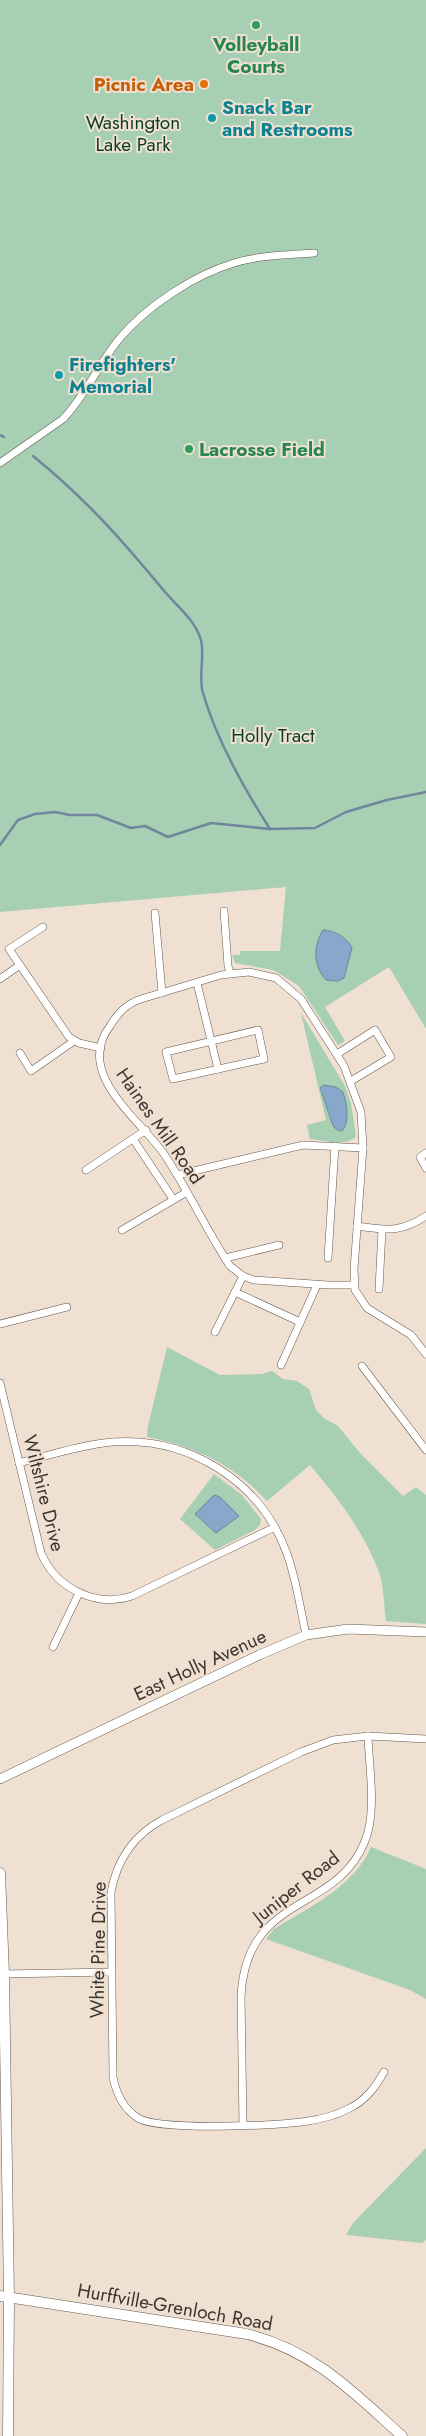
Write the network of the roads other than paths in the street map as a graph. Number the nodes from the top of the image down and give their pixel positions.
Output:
1 (314, 253) dead end
2 (0, 463) edge
3 (224, 911) dead end
4 (155, 913) dead end
5 (43, 927) dead end
6 (20, 965) junction
7 (230, 973) junction
8 (0, 979) edge
9 (197, 983) junction
10 (162, 993) junction
11 (212, 1040) junction
12 (74, 1041) junction
13 (101, 1048) junction
14 (20, 1053) dead end
15 (338, 1054) junction
16 (218, 1069) junction
17 (351, 1081) junction
18 (146, 1130) junction
19 (133, 1139) junction
20 (335, 1146) junction
21 (363, 1148) junction
22 (426, 1153) edge
23 (426, 1168) edge
24 (86, 1170) dead end
25 (177, 1175) junction
26 (186, 1192) junction
27 (173, 1199) junction
28 (426, 1216) edge
29 (357, 1226) junction
30 (122, 1230) dead end
31 (382, 1230) junction
32 (279, 1245) dead end
33 (225, 1258) junction
34 (328, 1258) dead end
35 (243, 1276) junction
36 (316, 1285) junction
37 (354, 1285) junction
38 (379, 1288) dead end
39 (235, 1292) junction
40 (67, 1307) dead end
41 (300, 1322) junction
42 (0, 1324) edge
43 (215, 1332) dead end
44 (426, 1354) edge
45 (281, 1365) dead end
46 (362, 1366) dead end
47 (0, 1383) edge
48 (426, 1450) edge
49 (20, 1463) junction
50 (275, 1527) junction
51 (79, 1593) junction
52 (426, 1632) edge
53 (306, 1635) junction
54 (53, 1647) dead end
55 (368, 1736) junction
56 (426, 1739) edge
57 (0, 1779) edge
58 (0, 1873) edge
59 (111, 1972) junction
60 (4, 1974) junction
61 (384, 2072) dead end
62 (243, 2124) junction
63 (4, 2296) edge
64 (4, 2373) edge
65 (8, 2436) edge
66 (402, 2436) edge

1 - 2 street
3 - 7 street
4 - 10 street
5 - 6 street
6 - 8 street
6 - 12 street
7 - 9 street, Haines Mill Road
7 - 15 street, Haines Mill Road
9 - 10 street, Haines Mill Road
9 - 11 street
10 - 13 street, Haines Mill Road
11 - 16 street
11 - 16 street
11 - 16 street
12 - 13 street
12 - 14 street
13 - 18 street, Haines Mill Road
15 - 17 street, Haines Mill Road
15 - 17 street
17 - 21 street, Haines Mill Road
18 - 19 street
18 - 25 street, Haines Mill Road
19 - 24 street
19 - 27 street
20 - 21 street
20 - 25 street
20 - 34 street
21 - 29 street, Haines Mill Road
22 - 23 street
25 - 26 street, Haines Mill Road
26 - 27 street
26 - 33 street, Haines Mill Road
27 - 30 street
28 - 31 street
29 - 31 street
29 - 37 street, Haines Mill Road
31 - 38 street
32 - 33 street
33 - 35 street, Haines Mill Road
35 - 36 street
35 - 39 street
36 - 37 street
36 - 41 street
37 - 44 street
39 - 41 street
39 - 43 street
40 - 42 street
41 - 45 street
46 - 48 street
47 - 49 street, Wiltshire Drive
49 - 50 street
49 - 51 street, Wiltshire Drive
50 - 51 street, Wiltshire Drive
50 - 53 street
51 - 54 street
52 - 53 street, East Holly Avenue
53 - 57 street, East Holly Avenue
55 - 56 street, White Pine Drive
55 - 59 street, White Pine Drive
55 - 62 street, Juniper Road
58 - 60 main road
59 - 60 street
59 - 62 street, White Pine Drive
60 - 63 main road
61 - 62 street, White Pine Drive
63 - 64 main road
63 - 66 main road, Hurffville-Grenloch Road
64 - 65 main road

